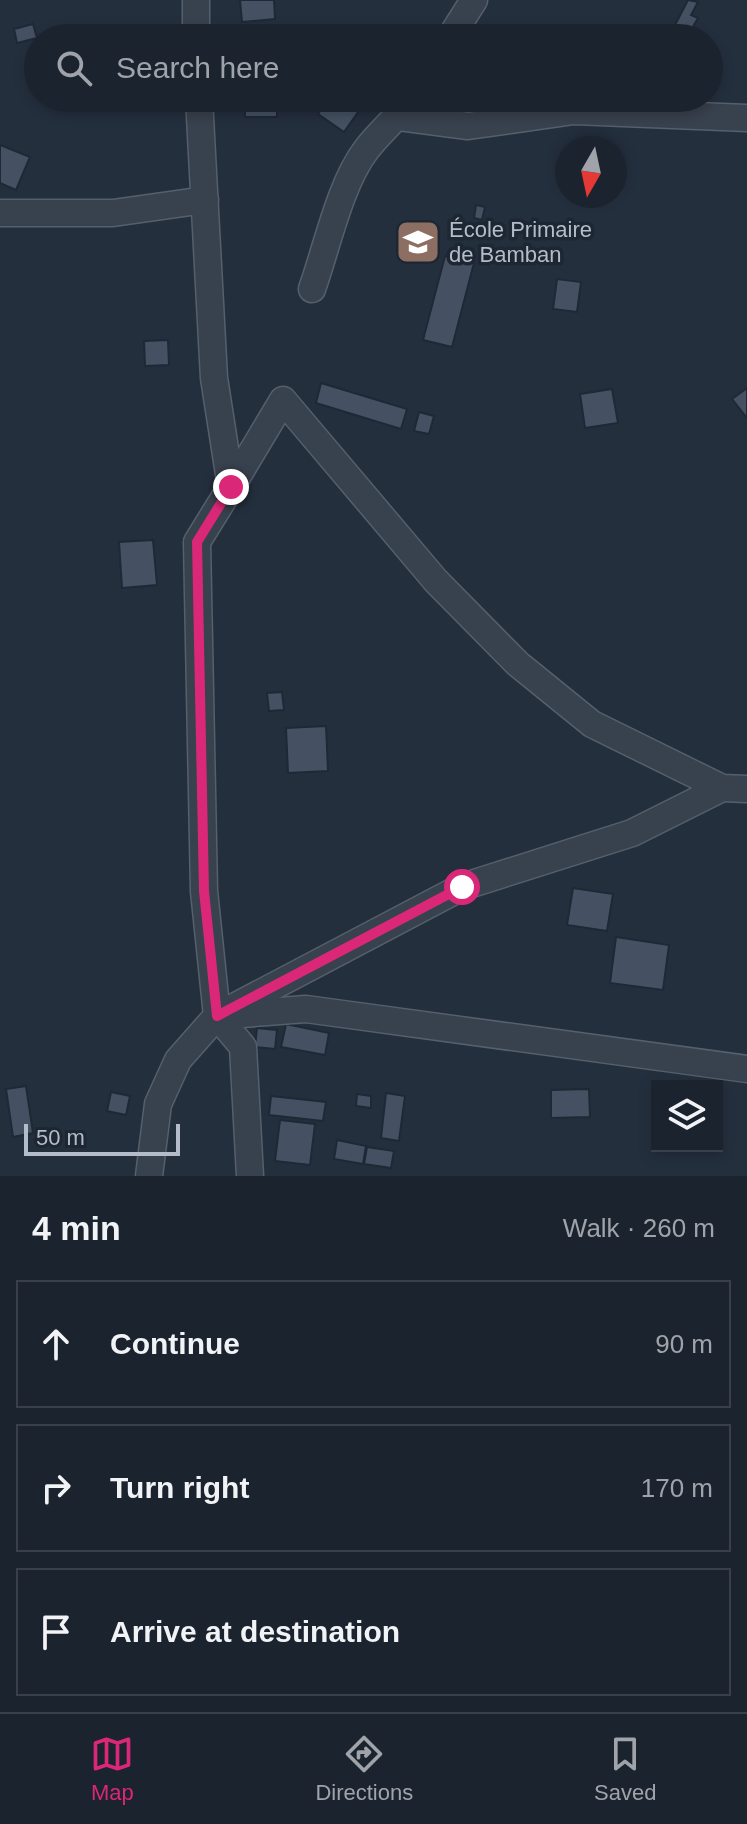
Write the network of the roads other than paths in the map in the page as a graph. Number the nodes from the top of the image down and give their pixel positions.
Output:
1 (196, 0) edge
2 (474, 0) edge
3 (196, 24) edge
4 (459, 24) edge
5 (200, 112) edge
6 (400, 112) edge
7 (422, 112) edge
8 (567, 112) edge
9 (599, 112) edge
10 (747, 118) edge
11 (205, 200) junction
12 (0, 213) edge
13 (312, 289) dead end
14 (231, 487) junction
15 (735, 789) edge
16 (217, 1016) junction
17 (747, 1069) edge
18 (149, 1176) edge
19 (250, 1176) edge

1 - 3 street
2 - 4 street
5 - 11 street
6 - 13 street
7 - 8 street
9 - 10 street
11 - 12 street
11 - 14 street
14 - 15 street
14 - 16 street
15 - 16 street
16 - 17 street
16 - 18 street
16 - 19 street

